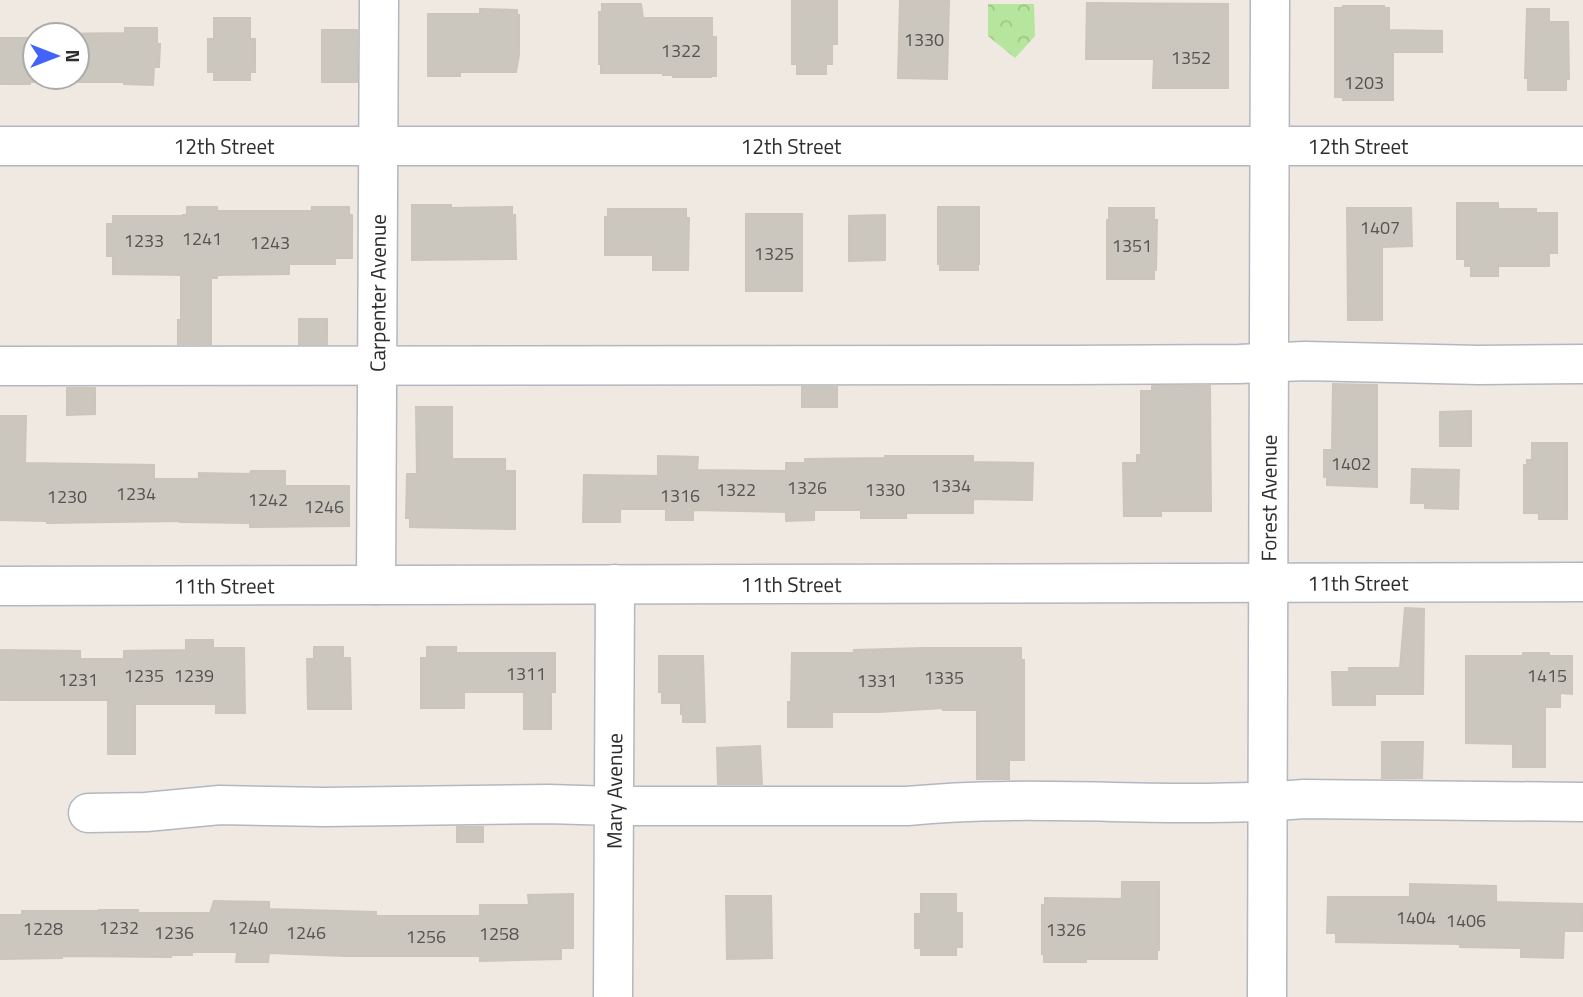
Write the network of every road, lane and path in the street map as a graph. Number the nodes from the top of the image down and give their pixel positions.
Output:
1 (379, 0) edge
2 (1270, 0) edge
3 (0, 146) edge
4 (379, 146) junction
5 (1269, 146) junction
6 (1583, 146) edge
7 (1269, 363) junction
8 (1583, 365) edge
9 (0, 366) edge
10 (377, 366) junction
11 (1268, 582) junction
12 (1583, 582) edge
13 (615, 584) junction
14 (376, 585) junction
15 (0, 586) edge
16 (1268, 802) junction
17 (1583, 802) edge
18 (614, 806) junction
19 (88, 813) dead end
20 (613, 997) edge
21 (1268, 997) edge

1 - 4 street, Carpenter Avenue
2 - 5 street, Forest Avenue
3 - 4 street, 12th Street
4 - 5 street, 12th Street
4 - 10 street, Carpenter Avenue
5 - 6 street, 12th Street
5 - 7 street, Forest Avenue
7 - 8 street
7 - 10 street
7 - 11 street, Forest Avenue
9 - 10 street
10 - 14 street, Carpenter Avenue
11 - 12 street, 11th Street
11 - 13 street, 11th Street
11 - 16 street, Forest Avenue
13 - 14 street, 11th Street
13 - 18 street, Mary Avenue
14 - 15 street, 11th Street
16 - 17 street
16 - 18 street
16 - 21 street, Forest Avenue
18 - 19 street
18 - 20 street, Mary Avenue

